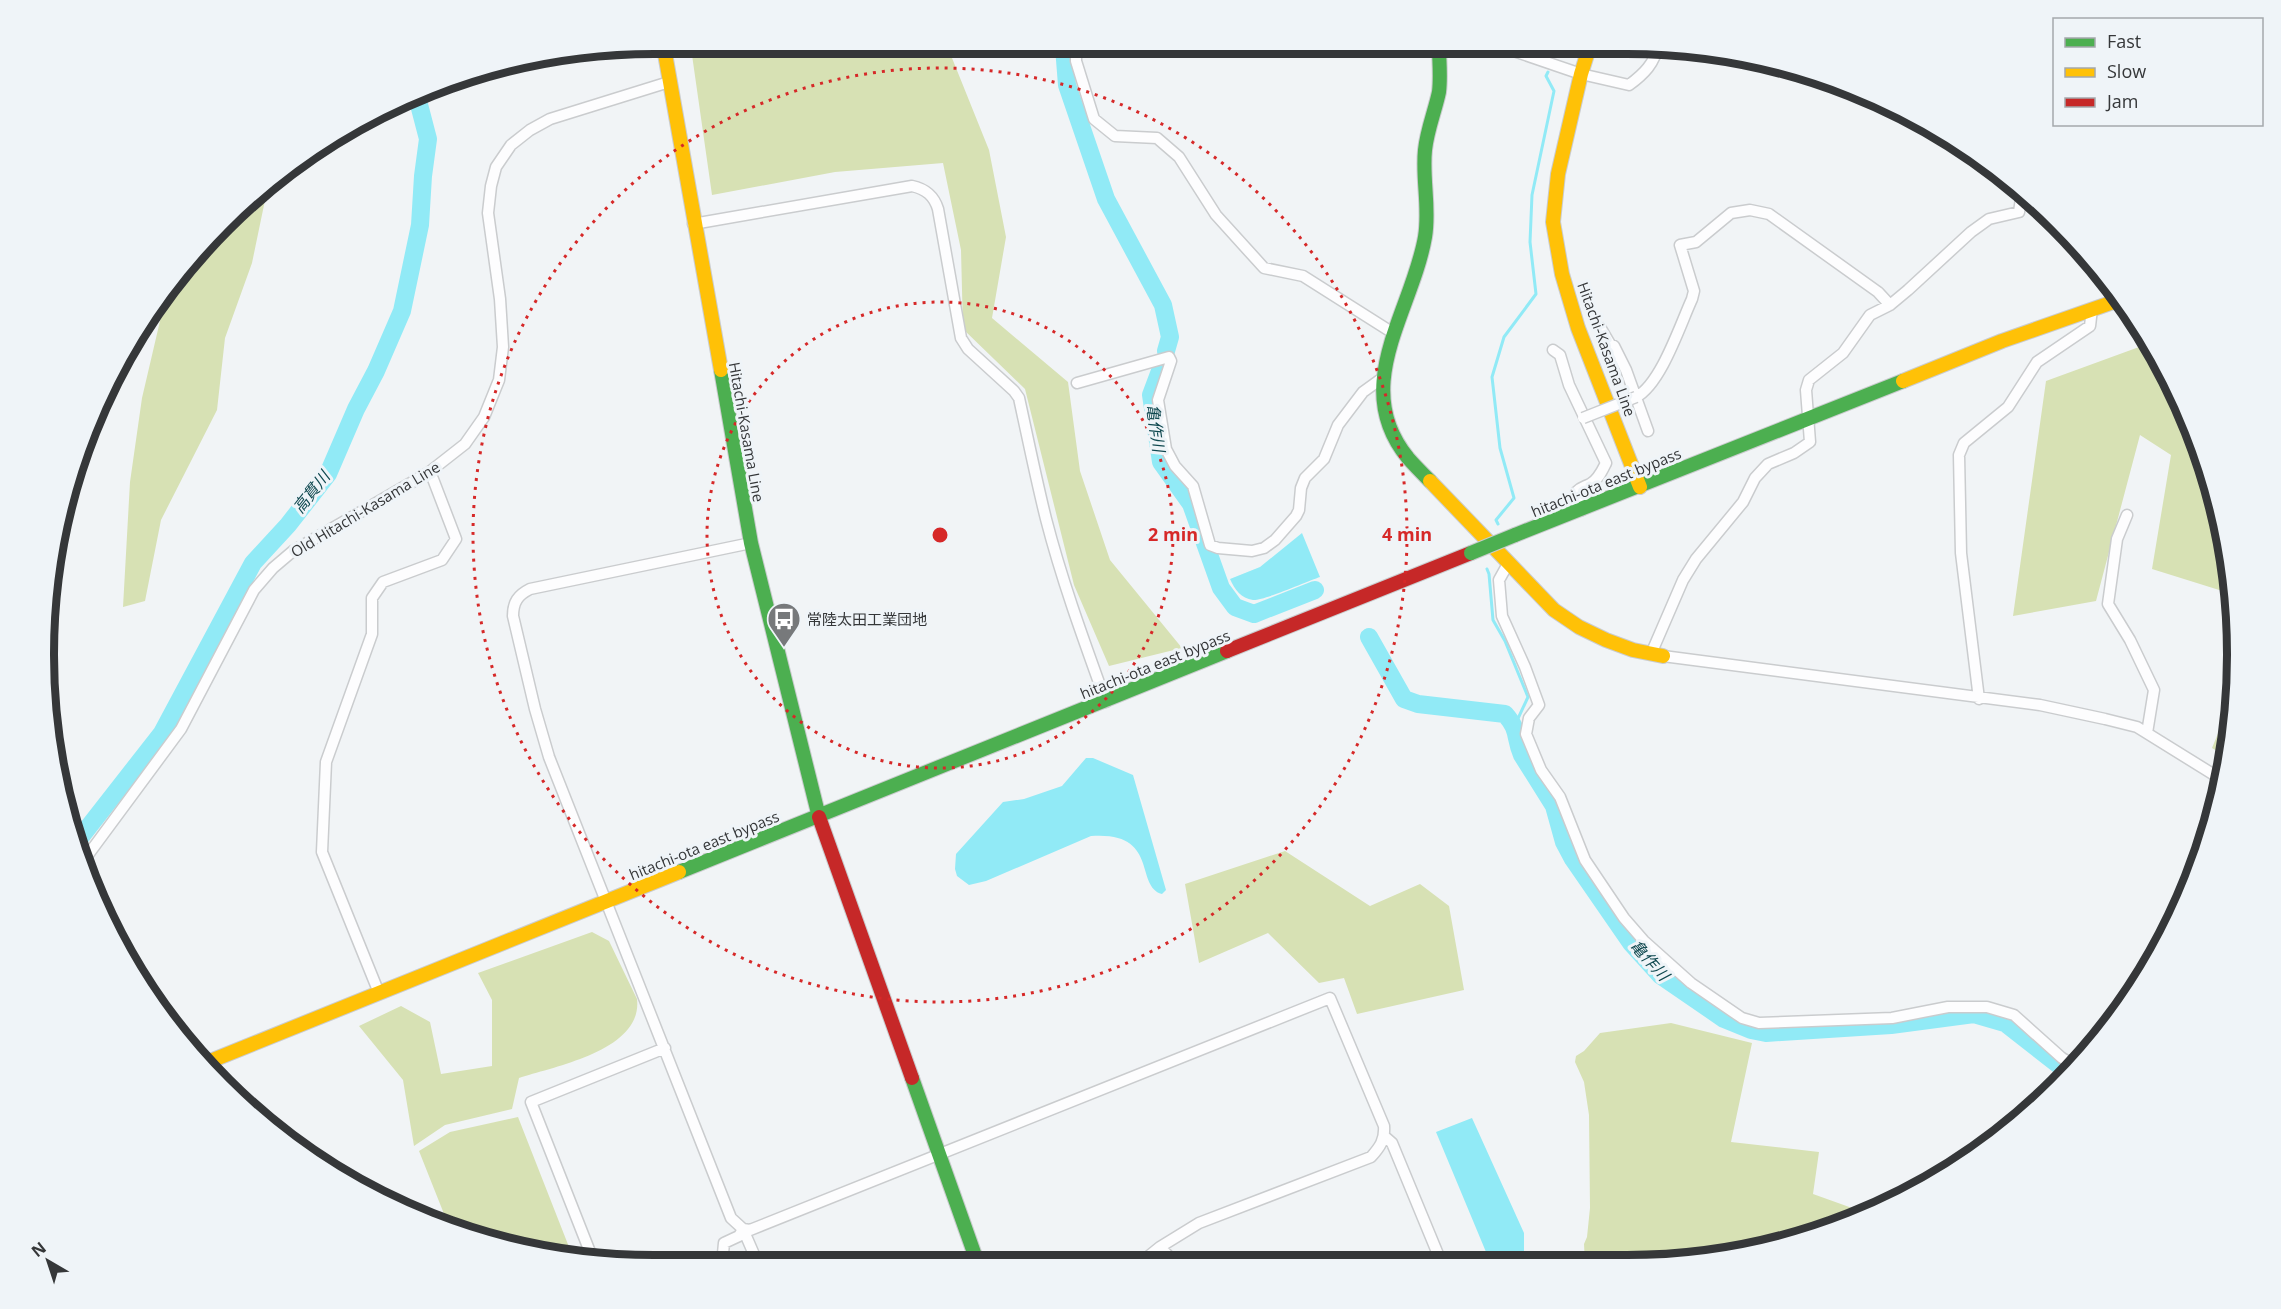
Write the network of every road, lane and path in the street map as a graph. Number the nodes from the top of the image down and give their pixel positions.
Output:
1 (664, 54) edge
2 (1076, 54) edge
3 (1438, 54) edge
4 (1522, 54) edge
5 (1587, 54) edge
6 (1657, 55) edge
7 (1581, 74) junction
8 (669, 82) junction
9 (2021, 202) edge
10 (693, 224) junction
11 (2113, 303) edge
12 (1890, 304) junction
13 (2092, 309) junction
14 (1600, 327) dead end
15 (1393, 333) junction
16 (1553, 350) dead end
17 (1381, 379) junction
18 (1077, 383) dead end
19 (1636, 397) junction
20 (1583, 418) junction
21 (1809, 418) junction
22 (1648, 431) dead end
23 (428, 473) junction
24 (1640, 487) junction
25 (1582, 510) junction
26 (2127, 515) dead end
27 (750, 543) junction
28 (1509, 562) junction
29 (1657, 655) junction
30 (1979, 699) junction
31 (1106, 702) junction
32 (2147, 733) junction
33 (2214, 775) edge
34 (819, 818) junction
35 (88, 854) edge
36 (607, 902) junction
37 (380, 993) junction
38 (665, 1048) junction
39 (212, 1060) edge
40 (2068, 1061) edge
41 (1384, 1136) junction
42 (939, 1154) junction
43 (743, 1229) junction
44 (1160, 1247) junction
45 (590, 1251) edge
46 (723, 1255) edge
47 (754, 1255) edge
48 (975, 1255) edge
49 (1150, 1255) edge
50 (1168, 1255) edge
51 (1438, 1255) edge

1 - 8 main road, Hitachi-Kasama Line
2 - 15 street
3 - 15 main road
4 - 7 street
5 - 7 main road, Hitachi-Kasama Line
6 - 7 street
7 - 24 main road, Hitachi-Kasama Line
8 - 10 main road, Hitachi-Kasama Line
8 - 23 street, Old Hitachi-Kasama Line
9 - 12 street
10 - 27 main road, Hitachi-Kasama Line
10 - 31 street
11 - 13 main road, hitachi-ota east bypass
12 - 19 street
12 - 21 street
13 - 21 main road, hitachi-ota east bypass
13 - 30 street
14 - 19 street
15 - 17 main road
16 - 20 street
17 - 18 street
17 - 28 main road
19 - 20 street, bridge
19 - 22 street
20 - 25 street
21 - 24 main road, hitachi-ota east bypass
21 - 29 street
23 - 35 street, Old Hitachi-Kasama Line
23 - 37 street
24 - 25 main road, hitachi-ota east bypass
25 - 31 main road, hitachi-ota east bypass, bridge
26 - 32 street
27 - 34 main road, Hitachi-Kasama Line
27 - 36 street
28 - 29 main road
28 - 40 street
29 - 30 street
30 - 32 street
31 - 34 main road, hitachi-ota east bypass
32 - 33 street
34 - 36 main road, hitachi-ota east bypass
34 - 42 main road, Hitachi-Kasama Line
36 - 37 main road, hitachi-ota east bypass
36 - 38 street
37 - 39 main road, hitachi-ota east bypass
38 - 43 street
38 - 45 street
41 - 42 street
41 - 44 street
41 - 51 street
42 - 43 street
42 - 48 main road, Hitachi-Kasama Line
43 - 46 street
43 - 47 street
44 - 49 street
44 - 50 street

